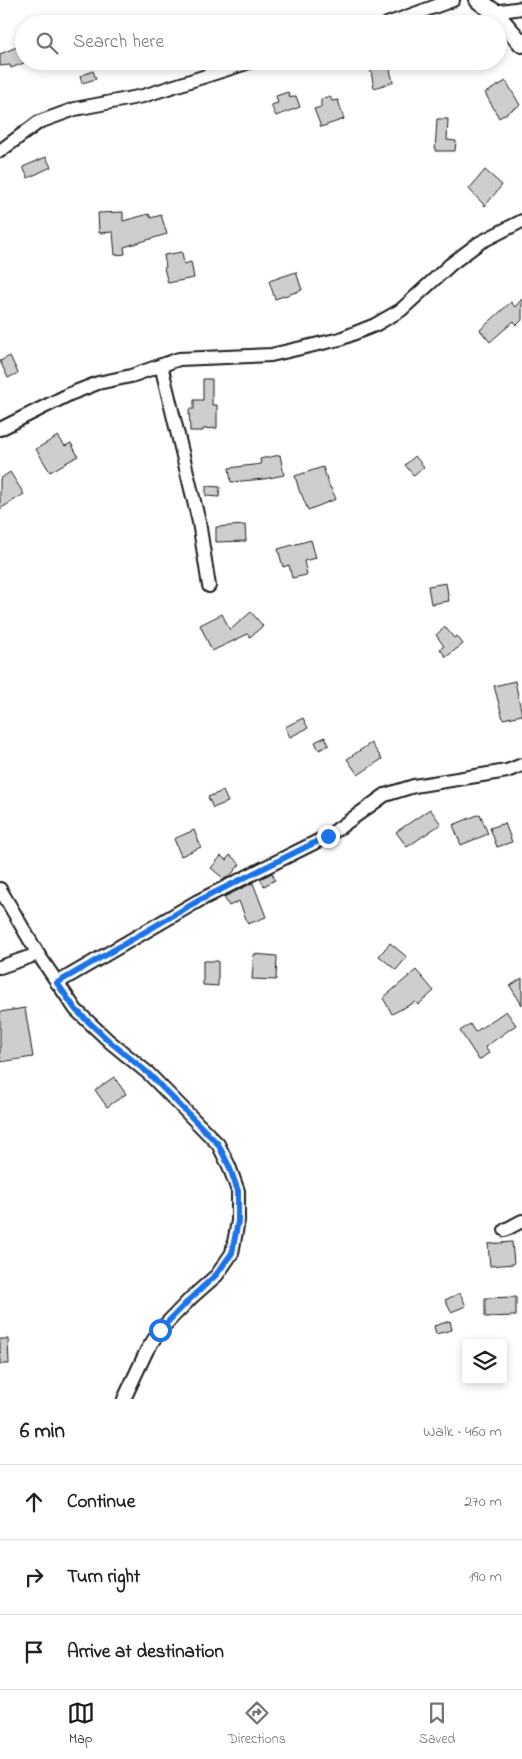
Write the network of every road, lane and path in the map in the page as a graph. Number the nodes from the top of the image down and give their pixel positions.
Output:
1 (453, 0) edge
2 (478, 0) edge
3 (522, 8) edge
4 (494, 12) junction
5 (412, 15) edge
6 (497, 15) edge
7 (507, 27) edge
8 (522, 44) edge
9 (225, 70) edge
10 (0, 151) edge
11 (522, 220) edge
12 (162, 365) junction
13 (0, 429) edge
14 (209, 586) dead end
15 (522, 765) edge
16 (0, 889) edge
17 (38, 954) junction
18 (0, 967) edge
19 (57, 983) junction
20 (522, 1221) edge
21 (505, 1230) dead end
22 (124, 1399) edge

1 - 5 street
2 - 4 main road
3 - 4 street
4 - 6 main road
7 - 8 main road
9 - 10 street
11 - 12 street
12 - 13 street
12 - 14 street
15 - 19 street
16 - 17 street
17 - 18 street
17 - 19 street
19 - 22 street
20 - 21 street

